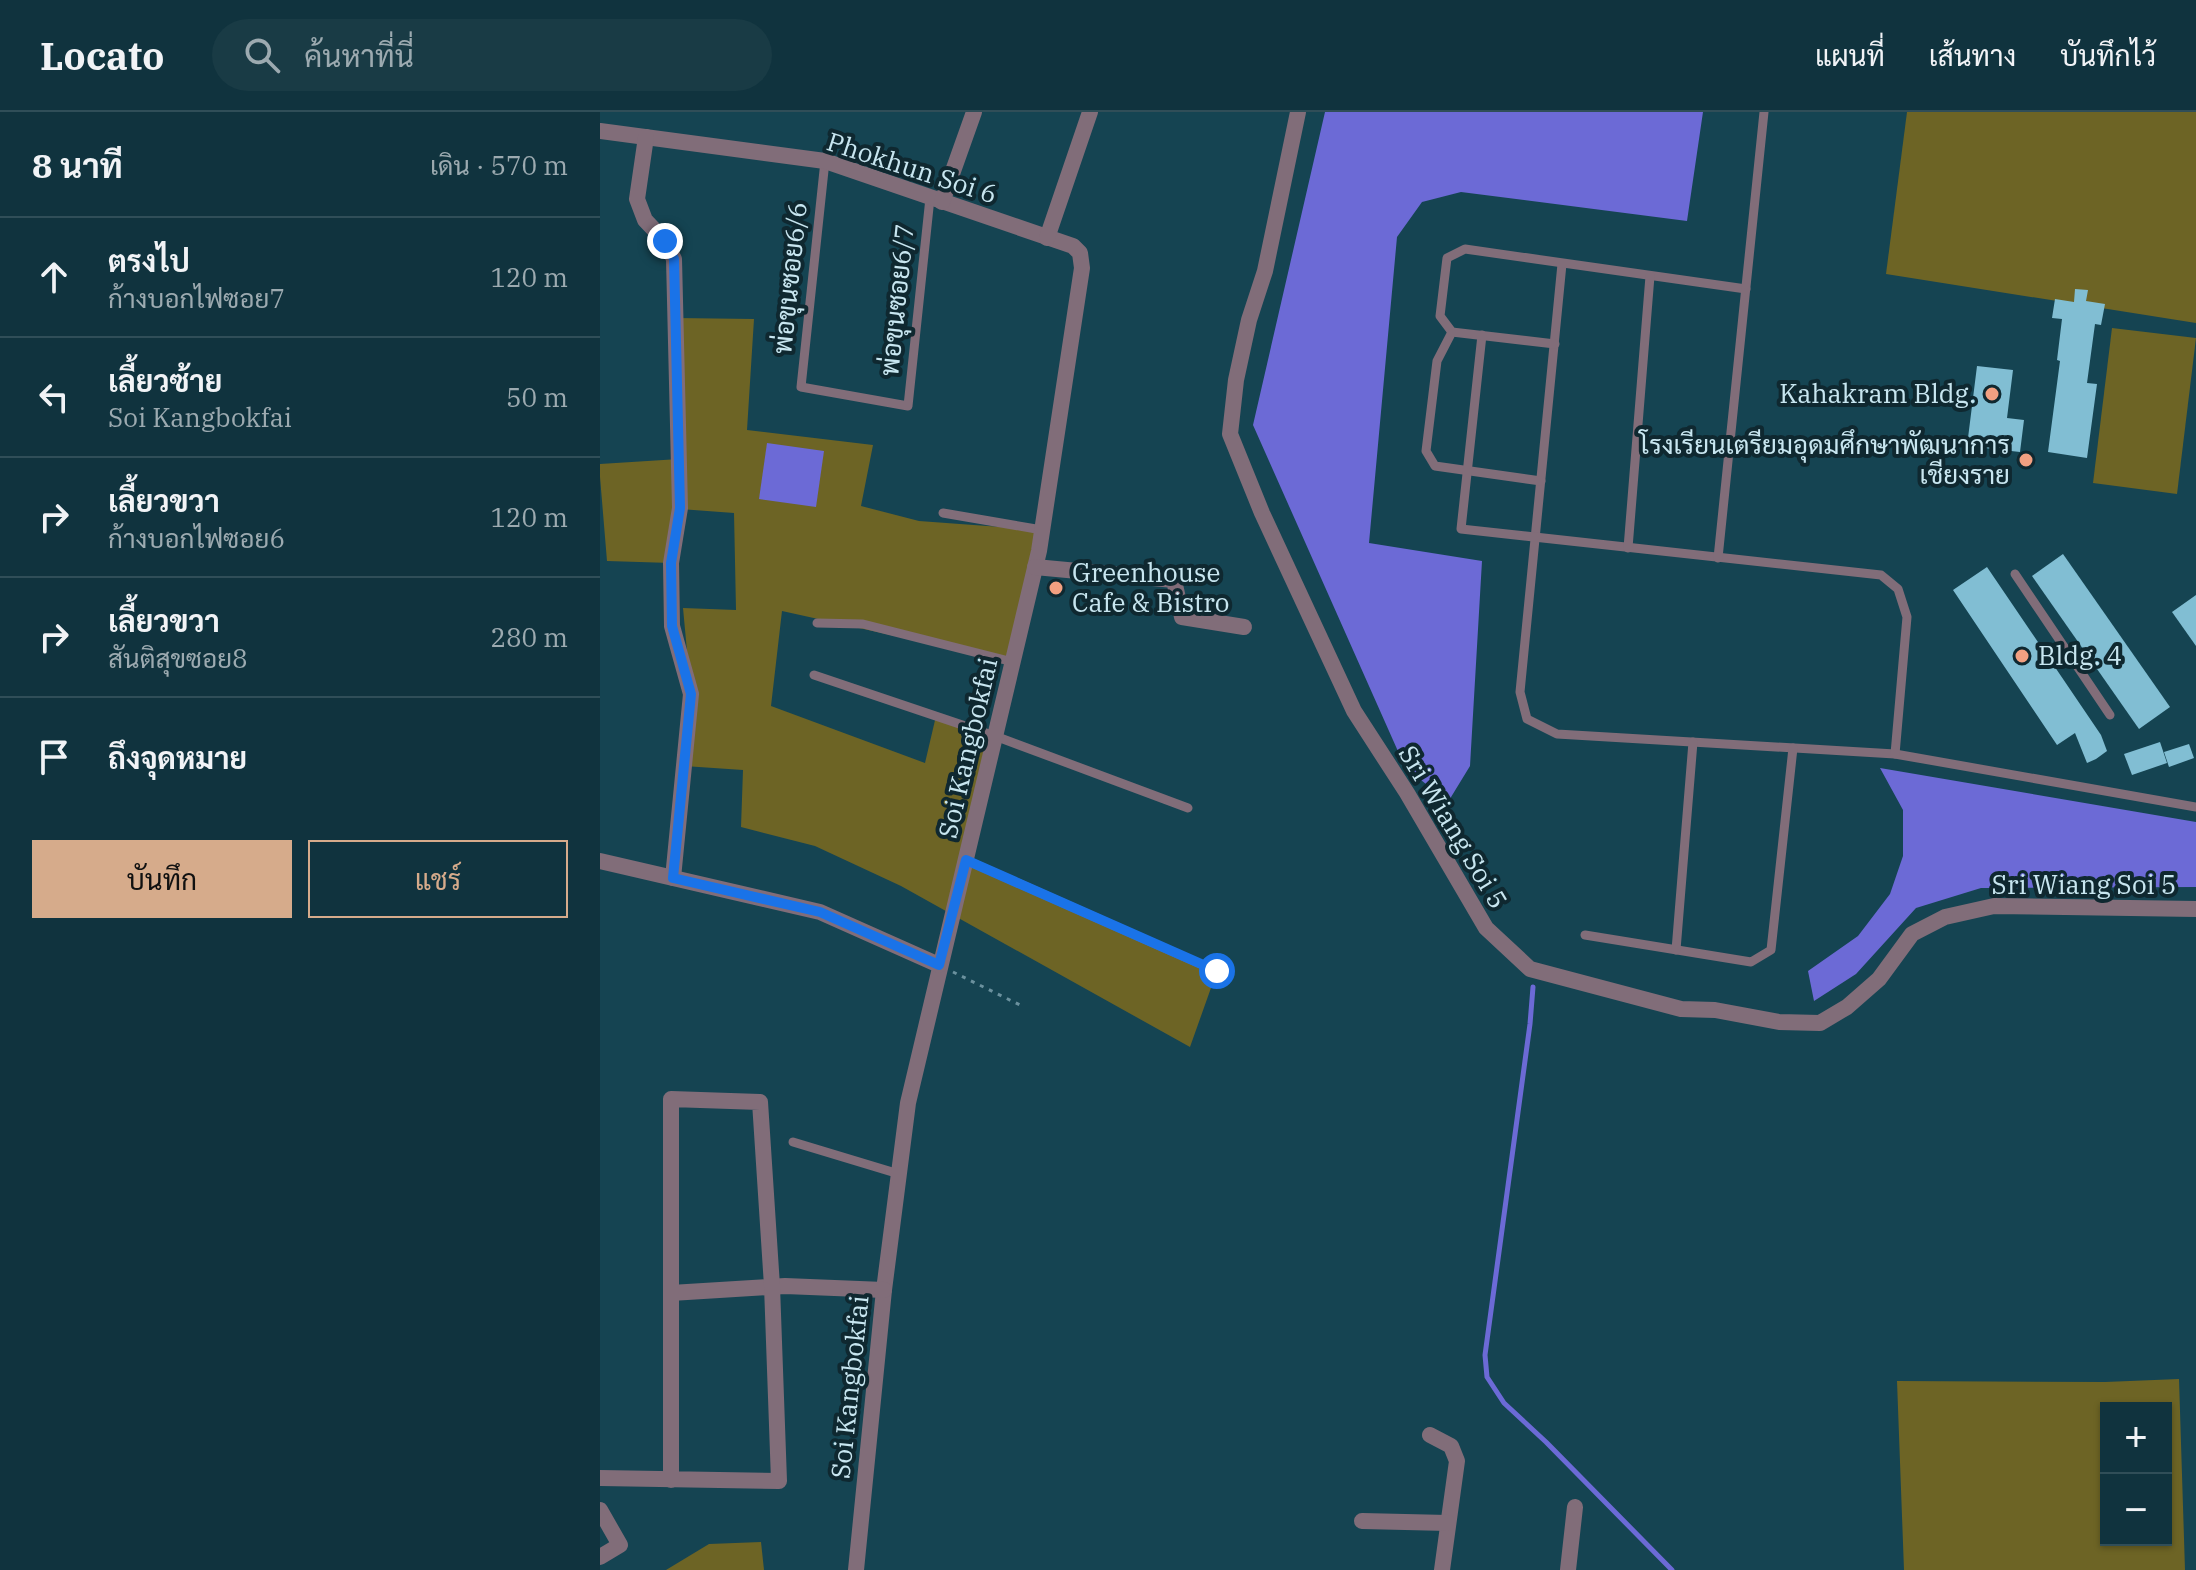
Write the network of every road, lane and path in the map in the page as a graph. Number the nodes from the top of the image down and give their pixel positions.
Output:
1 (974, 112) edge
2 (1090, 112) edge
3 (1298, 112) edge
4 (1764, 112) edge
5 (600, 131) edge
6 (646, 137) junction
7 (825, 161) junction
8 (936, 200) junction
9 (1047, 238) junction
10 (1064, 244) joint
11 (1562, 264) junction
12 (1650, 276) junction
13 (1746, 289) junction
14 (1452, 332) junction
15 (1482, 335) junction
16 (1555, 344) junction
17 (908, 406) joint
18 (1467, 472) junction
19 (1541, 481) junction
20 (943, 513) dead end
21 (1042, 530) junction
22 (1535, 539) junction
23 (1628, 548) junction
24 (1718, 558) junction
25 (1035, 567) junction
26 (2015, 574) dead end
27 (817, 623) dead end
28 (1244, 627) dead end
29 (1013, 662) junction
30 (814, 675) dead end
31 (2110, 715) dead end
32 (995, 736) junction
33 (1693, 742) junction
34 (1793, 748) junction
35 (1895, 754) junction
36 (2196, 807) edge
37 (1188, 808) dead end
38 (966, 860) junction
39 (600, 861) edge
40 (673, 878) junction
41 (2196, 909) edge
42 (1585, 935) dead end
43 (1676, 950) junction
44 (939, 965) junction
45 (1223, 974) dead end
46 (1022, 1006) dead end
47 (793, 1142) dead end
48 (899, 1174) junction
49 (772, 1286) junction
50 (884, 1290) junction
51 (671, 1293) junction
52 (1430, 1435) dead end
53 (600, 1478) edge
54 (671, 1480) junction
55 (1575, 1507) dead end
56 (600, 1510) edge
57 (1362, 1521) dead end
58 (1448, 1523) junction
59 (600, 1557) edge
60 (856, 1570) edge
61 (1442, 1570) edge
62 (1568, 1570) edge

1 - 8 street
2 - 9 street
3 - 41 street, Sri Wiang Soi 5
4 - 13 lane
5 - 6 street, Phokhun Soi 6
6 - 7 street, Phokhun Soi 6
6 - 40 street
7 - 8 street, Phokhun Soi 6
7 - 17 lane, พ่อขุนซอย6/6
8 - 9 street, Phokhun Soi 6
8 - 17 lane, พ่อขุนซอย6/7
9 - 10 street, Phokhun Soi 6
10 - 21 street, Soi Kangbokfai
11 - 12 lane
11 - 14 lane
11 - 16 lane
12 - 13 lane
12 - 23 lane
13 - 24 lane
14 - 15 lane
14 - 18 lane
15 - 16 lane
15 - 18 lane
16 - 19 lane
18 - 19 lane
18 - 22 lane
19 - 22 lane
20 - 21 lane
21 - 25 street, Soi Kangbokfai
22 - 23 lane
22 - 33 lane
23 - 24 lane
24 - 35 lane
25 - 28 street
25 - 29 street, Soi Kangbokfai
26 - 31 lane
27 - 29 lane
29 - 32 street, Soi Kangbokfai
30 - 32 lane
32 - 37 lane
32 - 38 street, Soi Kangbokfai
33 - 34 lane
33 - 43 lane
34 - 35 lane
34 - 43 lane
35 - 36 lane
38 - 44 street, Soi Kangbokfai
38 - 45 lane
39 - 40 street
40 - 44 street
42 - 43 lane
44 - 46 path
44 - 48 street, Soi Kangbokfai
47 - 48 lane
48 - 50 street, Soi Kangbokfai
49 - 50 street
49 - 51 street
49 - 51 street
49 - 54 street
50 - 60 street, Soi Kangbokfai
51 - 54 street
52 - 58 street
53 - 54 street
55 - 62 street
56 - 59 street
57 - 58 street
58 - 61 street

